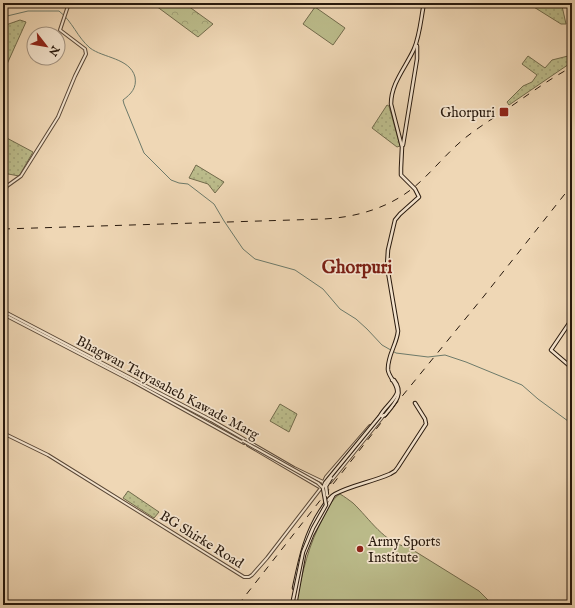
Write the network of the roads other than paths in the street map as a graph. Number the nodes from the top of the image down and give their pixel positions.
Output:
1 (69, 3) edge
2 (424, 3) edge
3 (416, 43) junction
4 (402, 147) junction
5 (3, 195) edge
6 (3, 311) edge
7 (3, 314) edge
8 (572, 319) edge
9 (31, 327) junction
10 (572, 368) edge
11 (415, 403) dead end
12 (194, 413) junction
13 (382, 415) junction
14 (3, 432) edge
15 (237, 438) junction
16 (324, 482) junction
17 (322, 487) junction
18 (293, 605) edge

1 - 5 street
2 - 3 main road
3 - 4 main road
3 - 4 main road
4 - 13 main road
6 - 9 street, Bhagwan Tatyasaheb Kawade Marg
7 - 9 street, Bhagwan Tatyasaheb Kawade Marg
8 - 10 main road
9 - 12 street, Bhagwan Tatyasaheb Kawade Marg
11 - 18 main road
12 - 15 street, Bhagwan Tatyasaheb Kawade Marg
12 - 16 street, Bhagwan Tatyasaheb Kawade Marg
13 - 16 street, BG Shirke Road
13 - 17 main road, bridge
13 - 18 main road, bridge
14 - 17 street, BG Shirke Road
15 - 17 street, Bhagwan Tatyasaheb Kawade Marg
15 - 17 street, bridge
16 - 17 street, BG Shirke Road
17 - 18 main road, bridge

